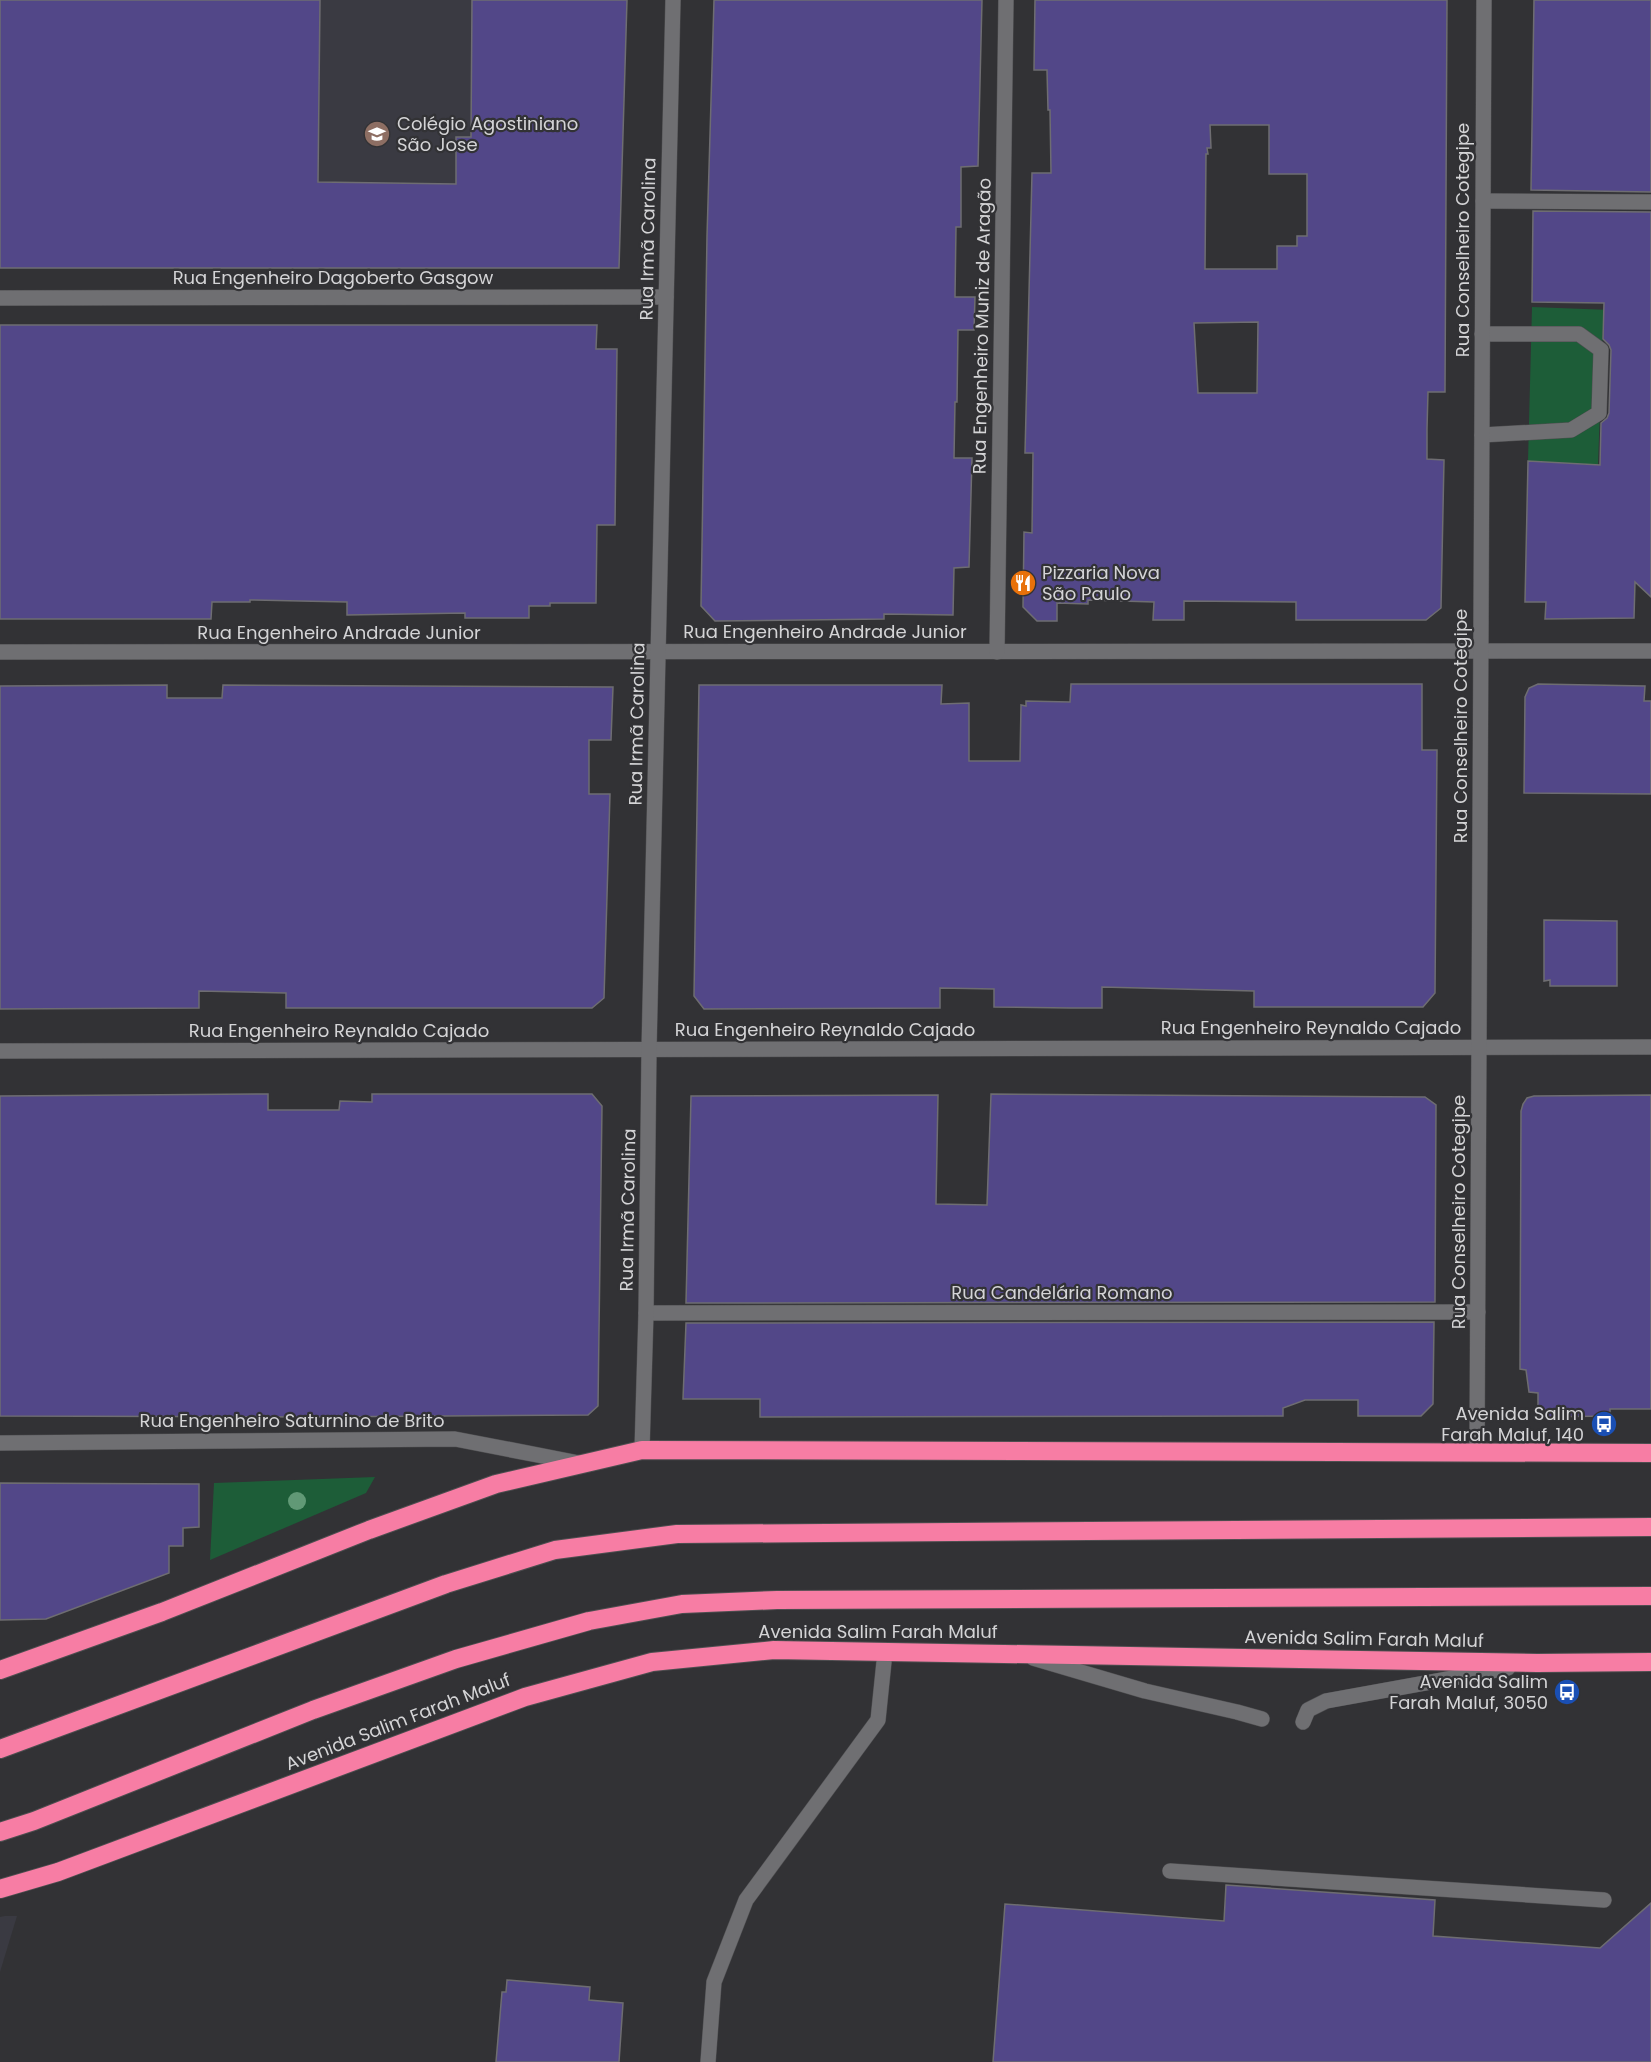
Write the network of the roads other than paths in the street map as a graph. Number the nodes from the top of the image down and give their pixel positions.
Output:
1 (673, 0) edge
2 (1006, 0) edge
3 (1484, 0) edge
4 (1483, 201) junction
5 (1651, 202) edge
6 (666, 297) junction
7 (0, 298) edge
8 (1482, 334) junction
9 (1482, 435) junction
10 (1481, 651) junction
11 (1651, 651) edge
12 (0, 652) edge
13 (658, 652) junction
14 (997, 652) junction
15 (1479, 1047) junction
16 (1651, 1047) edge
17 (649, 1050) junction
18 (0, 1051) edge
19 (1478, 1312) junction
20 (646, 1313) junction
21 (0, 1443) edge
22 (642, 1450) junction
23 (1477, 1453) junction
24 (1651, 1453) edge
25 (582, 1464) junction
26 (1651, 1527) edge
27 (1651, 1596) edge
28 (885, 1652) junction
29 (1022, 1654) junction
30 (1651, 1662) edge
31 (1537, 1663) junction
32 (0, 1670) edge
33 (1262, 1719) dead end
34 (1303, 1722) dead end
35 (0, 1749) edge
36 (0, 1832) edge
37 (1170, 1870) dead end
38 (0, 1889) edge
39 (1605, 1900) dead end
40 (708, 2062) edge

1 - 6 street, Rua Irmã Carolina
2 - 14 street, Rua Engenheiro Muniz de Aragão
3 - 4 street, Rua Conselheiro Cotegipe
4 - 5 street
4 - 8 street, Rua Conselheiro Cotegipe
6 - 7 street, Rua Engenheiro Dagoberto Gasgow
6 - 13 street, Rua Irmã Carolina
8 - 9 street, Rua Conselheiro Cotegipe
8 - 9 street
9 - 10 street, Rua Conselheiro Cotegipe
10 - 11 street, Rua Engenheiro Andrade Junior
10 - 14 street, Rua Engenheiro Andrade Junior
10 - 15 street, Rua Conselheiro Cotegipe
12 - 13 street, Rua Engenheiro Andrade Junior
13 - 14 street, Rua Engenheiro Andrade Junior
13 - 17 street, Rua Irmã Carolina
15 - 16 street, Rua Engenheiro Reynaldo Cajado
15 - 17 street, Rua Engenheiro Reynaldo Cajado
15 - 19 street, Rua Conselheiro Cotegipe
17 - 18 street, Rua Engenheiro Reynaldo Cajado
17 - 20 street, Rua Irmã Carolina
19 - 20 street, Rua Candelária Romano
19 - 23 street, Rua Conselheiro Cotegipe
20 - 22 street, Rua Irmã Carolina
21 - 25 street, Rua Engenheiro Saturnino de Brito
22 - 23 highway
22 - 25 highway
23 - 24 highway
25 - 32 highway
26 - 35 highway
27 - 36 highway, Avenida Salim Farah Maluf
28 - 29 highway, Avenida Salim Farah Maluf
28 - 38 highway, Avenida Salim Farah Maluf
28 - 40 street
29 - 31 highway, Avenida Salim Farah Maluf
29 - 33 street
30 - 31 highway, Avenida Salim Farah Maluf
31 - 34 street
37 - 39 street

